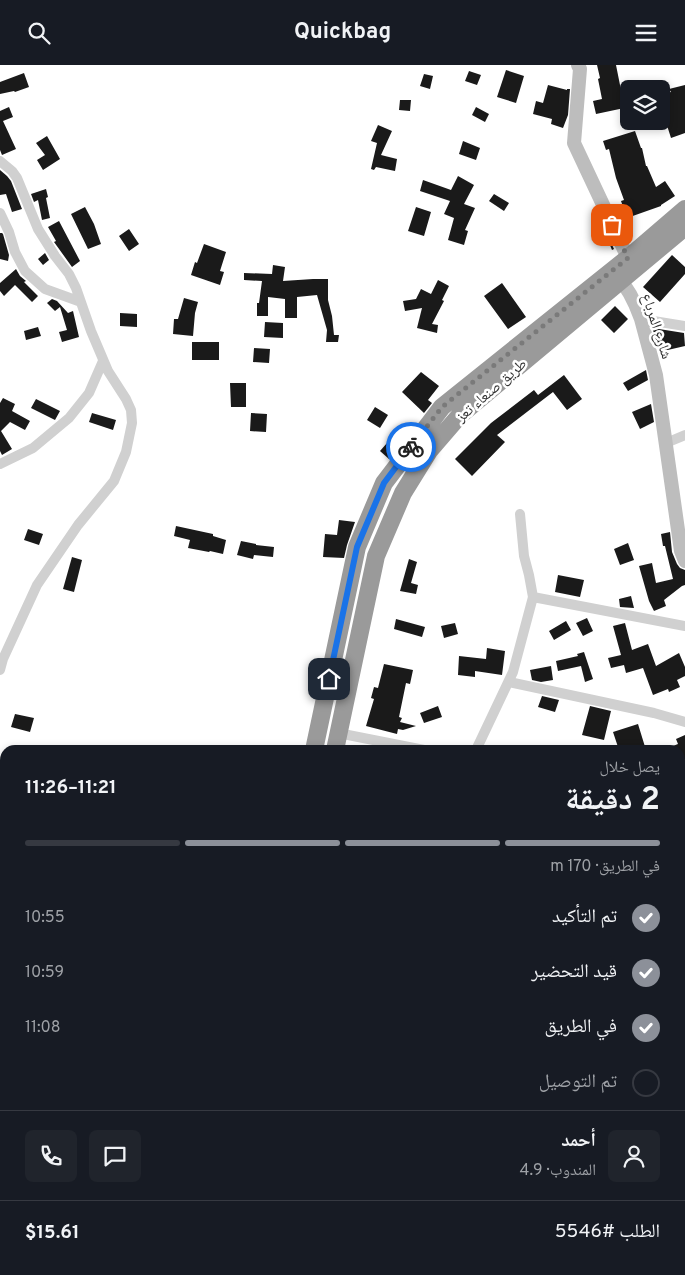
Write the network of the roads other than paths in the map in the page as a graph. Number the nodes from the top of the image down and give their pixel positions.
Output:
1 (578, 65) edge
2 (0, 161) edge
3 (685, 209) edge
4 (0, 213) edge
5 (685, 227) edge
6 (627, 269) junction
7 (81, 302) junction
8 (640, 319) junction
9 (685, 326) edge
10 (103, 361) junction
11 (685, 435) edge
12 (666, 443) junction
13 (0, 465) edge
14 (520, 513) dead end
15 (685, 561) edge
16 (533, 597) junction
17 (685, 626) edge
18 (0, 670) edge
19 (509, 682) junction
20 (685, 722) edge
21 (336, 742) edge
22 (315, 745) edge
23 (369, 745) edge
24 (478, 745) edge

1 - 6 street, شارع المرباع
2 - 7 street
3 - 6 highway, طريق صنعاء تعز
4 - 7 street
5 - 6 highway, طريق صنعاء تعز
6 - 8 street, شارع المرباع
6 - 21 highway, طريق صنعاء تعز
6 - 22 highway, طريق صنعاء تعز
7 - 10 street
8 - 9 street
8 - 12 street, شارع المرباع
10 - 13 street
10 - 18 street
11 - 12 street
12 - 15 street, شارع المرباع
14 - 16 street
16 - 17 street
16 - 19 street
19 - 20 street
19 - 24 street
21 - 23 street

